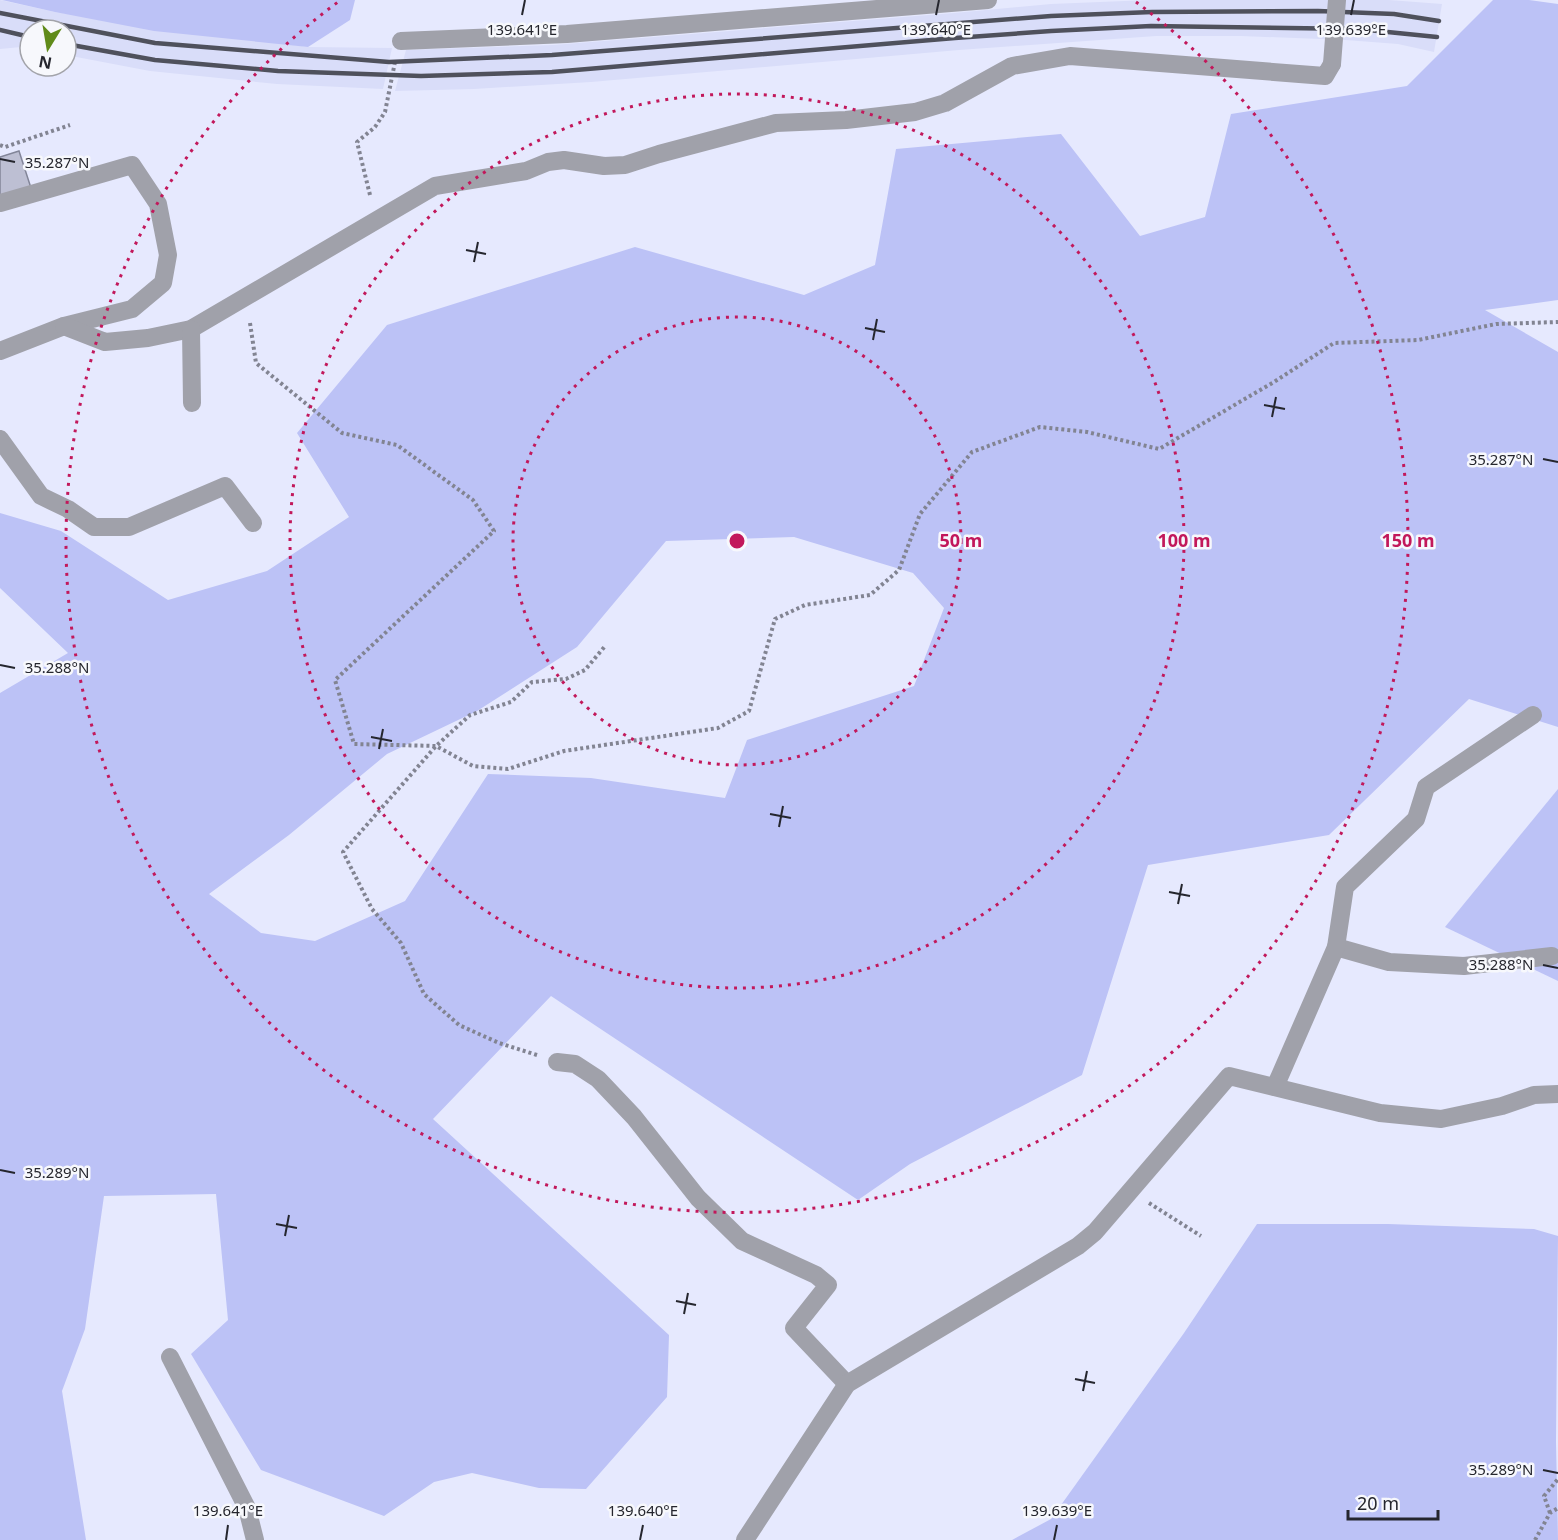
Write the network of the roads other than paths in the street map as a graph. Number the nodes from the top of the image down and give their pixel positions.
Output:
1 (988, 0) edge
2 (1337, 0) edge
3 (401, 41) road end
4 (0, 203) edge
5 (64, 327) junction
6 (191, 329) junction
7 (0, 351) edge
8 (192, 403) dead end
9 (0, 439) edge
10 (253, 523) dead end
11 (1533, 715) dead end
12 (1336, 947) junction
13 (1552, 956) dead end
14 (557, 1062) road end
15 (1275, 1087) junction
16 (1558, 1095) edge
17 (171, 1357) dead end
18 (847, 1384) junction
19 (255, 1540) edge
20 (746, 1540) edge

1 - 3 street
2 - 6 street, bridge
4 - 5 street
5 - 6 street
5 - 7 street
6 - 8 street
9 - 10 street
11 - 12 street
12 - 13 street
12 - 15 street
14 - 18 street
15 - 16 street
15 - 18 street
17 - 19 street
18 - 20 street

